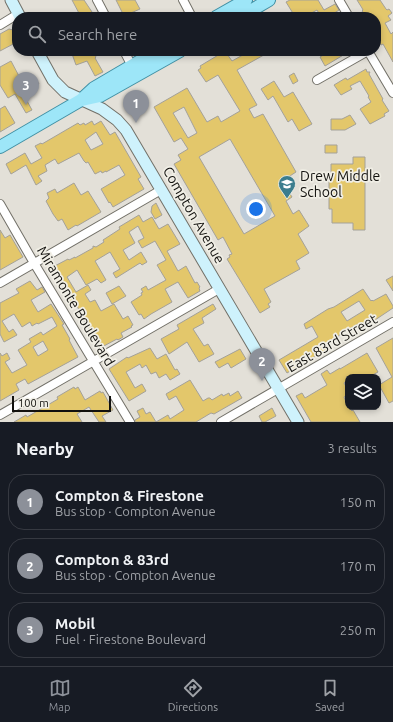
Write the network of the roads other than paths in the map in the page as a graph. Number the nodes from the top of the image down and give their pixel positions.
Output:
1 (11, 0) edge
2 (97, 0) edge
3 (183, 0) edge
4 (246, 0) edge
5 (269, 0) edge
6 (338, 0) edge
7 (17, 12) edge
8 (103, 12) edge
9 (189, 12) edge
10 (225, 12) edge
11 (249, 12) edge
12 (345, 12) edge
13 (12, 19) edge
14 (0, 25) edge
15 (40, 56) edge
16 (127, 56) edge
17 (149, 56) edge
18 (171, 56) edge
19 (359, 56) edge
20 (371, 56) edge
21 (132, 66) junction
22 (317, 80) dead end
23 (393, 94) edge
24 (81, 100) junction
25 (0, 147) edge
26 (161, 190) junction
27 (0, 204) edge
28 (34, 263) junction
29 (0, 283) edge
30 (220, 289) junction
31 (393, 322) edge
32 (94, 361) junction
33 (279, 388) junction
34 (0, 415) edge
35 (130, 422) edge
36 (221, 422) edge
37 (298, 422) edge

1 - 7 main road
2 - 8 street
3 - 9 street
4 - 10 main road
5 - 11 main road
6 - 12 street
13 - 14 street
15 - 24 main road, Compton Avenue
16 - 21 street
17 - 21 main road
18 - 24 main road
19 - 22 street
20 - 23 street
21 - 24 main road
24 - 25 main road
24 - 26 main road, Compton Avenue
26 - 28 street
26 - 30 main road, Compton Avenue
27 - 28 street, Miramonte Boulevard
28 - 29 street
28 - 32 street, Miramonte Boulevard
30 - 32 street
30 - 33 main road, Compton Avenue
31 - 33 street, East 83rd Street
32 - 34 street
32 - 35 street, Miramonte Boulevard
33 - 36 street, East 83rd Street
33 - 37 main road, Compton Avenue

